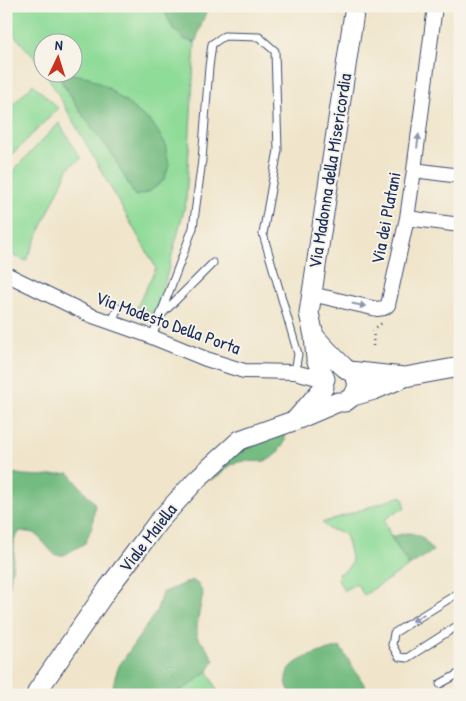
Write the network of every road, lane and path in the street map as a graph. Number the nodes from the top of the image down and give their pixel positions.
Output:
1 (355, 6) edge
2 (436, 6) edge
3 (414, 170) junction
4 (460, 176) edge
5 (407, 218) junction
6 (460, 225) edge
7 (213, 262) dead end
8 (6, 274) edge
9 (312, 294) junction
10 (118, 308) dead end
11 (160, 316) junction
12 (111, 323) junction
13 (374, 329) dead end
14 (314, 336) junction
15 (152, 337) junction
16 (373, 346) dead end
17 (460, 367) edge
18 (348, 370) junction
19 (295, 372) junction
20 (405, 377) junction
21 (324, 382) junction
22 (345, 399) junction
23 (296, 420) junction
24 (460, 592) edge
25 (460, 624) edge
26 (460, 673) edge
27 (440, 684) dead end
28 (36, 695) edge

1 - 9 main road, Via Madonna della Misericordia
3 -> 2 street, Via dei Platani
3 - 4 street
3 - 5 street, Via dei Platani
5 - 6 street
9 -> 5 street, Via dei Platani
7 - 11 lane
8 - 12 street, Via Modesto Della Porta
9 - 14 main road, Via Madonna della Misericordia
10 - 12 lane
11 - 15 lane
11 - 19 lane
12 - 15 street, Via Modesto Della Porta
13 - 16 path
14 - 18 main road
14 - 21 main road, Via Madonna della Misericordia
15 - 19 street, Via Modesto Della Porta
17 - 20 main road
18 - 20 main road
18 - 21 main road
18 - 22 main road
19 - 21 street, Via Modesto Della Porta
20 - 22 main road, Viale Maiella
21 - 22 main road
21 - 23 main road
22 - 23 main road, Viale Maiella
23 - 28 main road, Viale Maiella
24 -> 25 lane
26 - 27 lane

